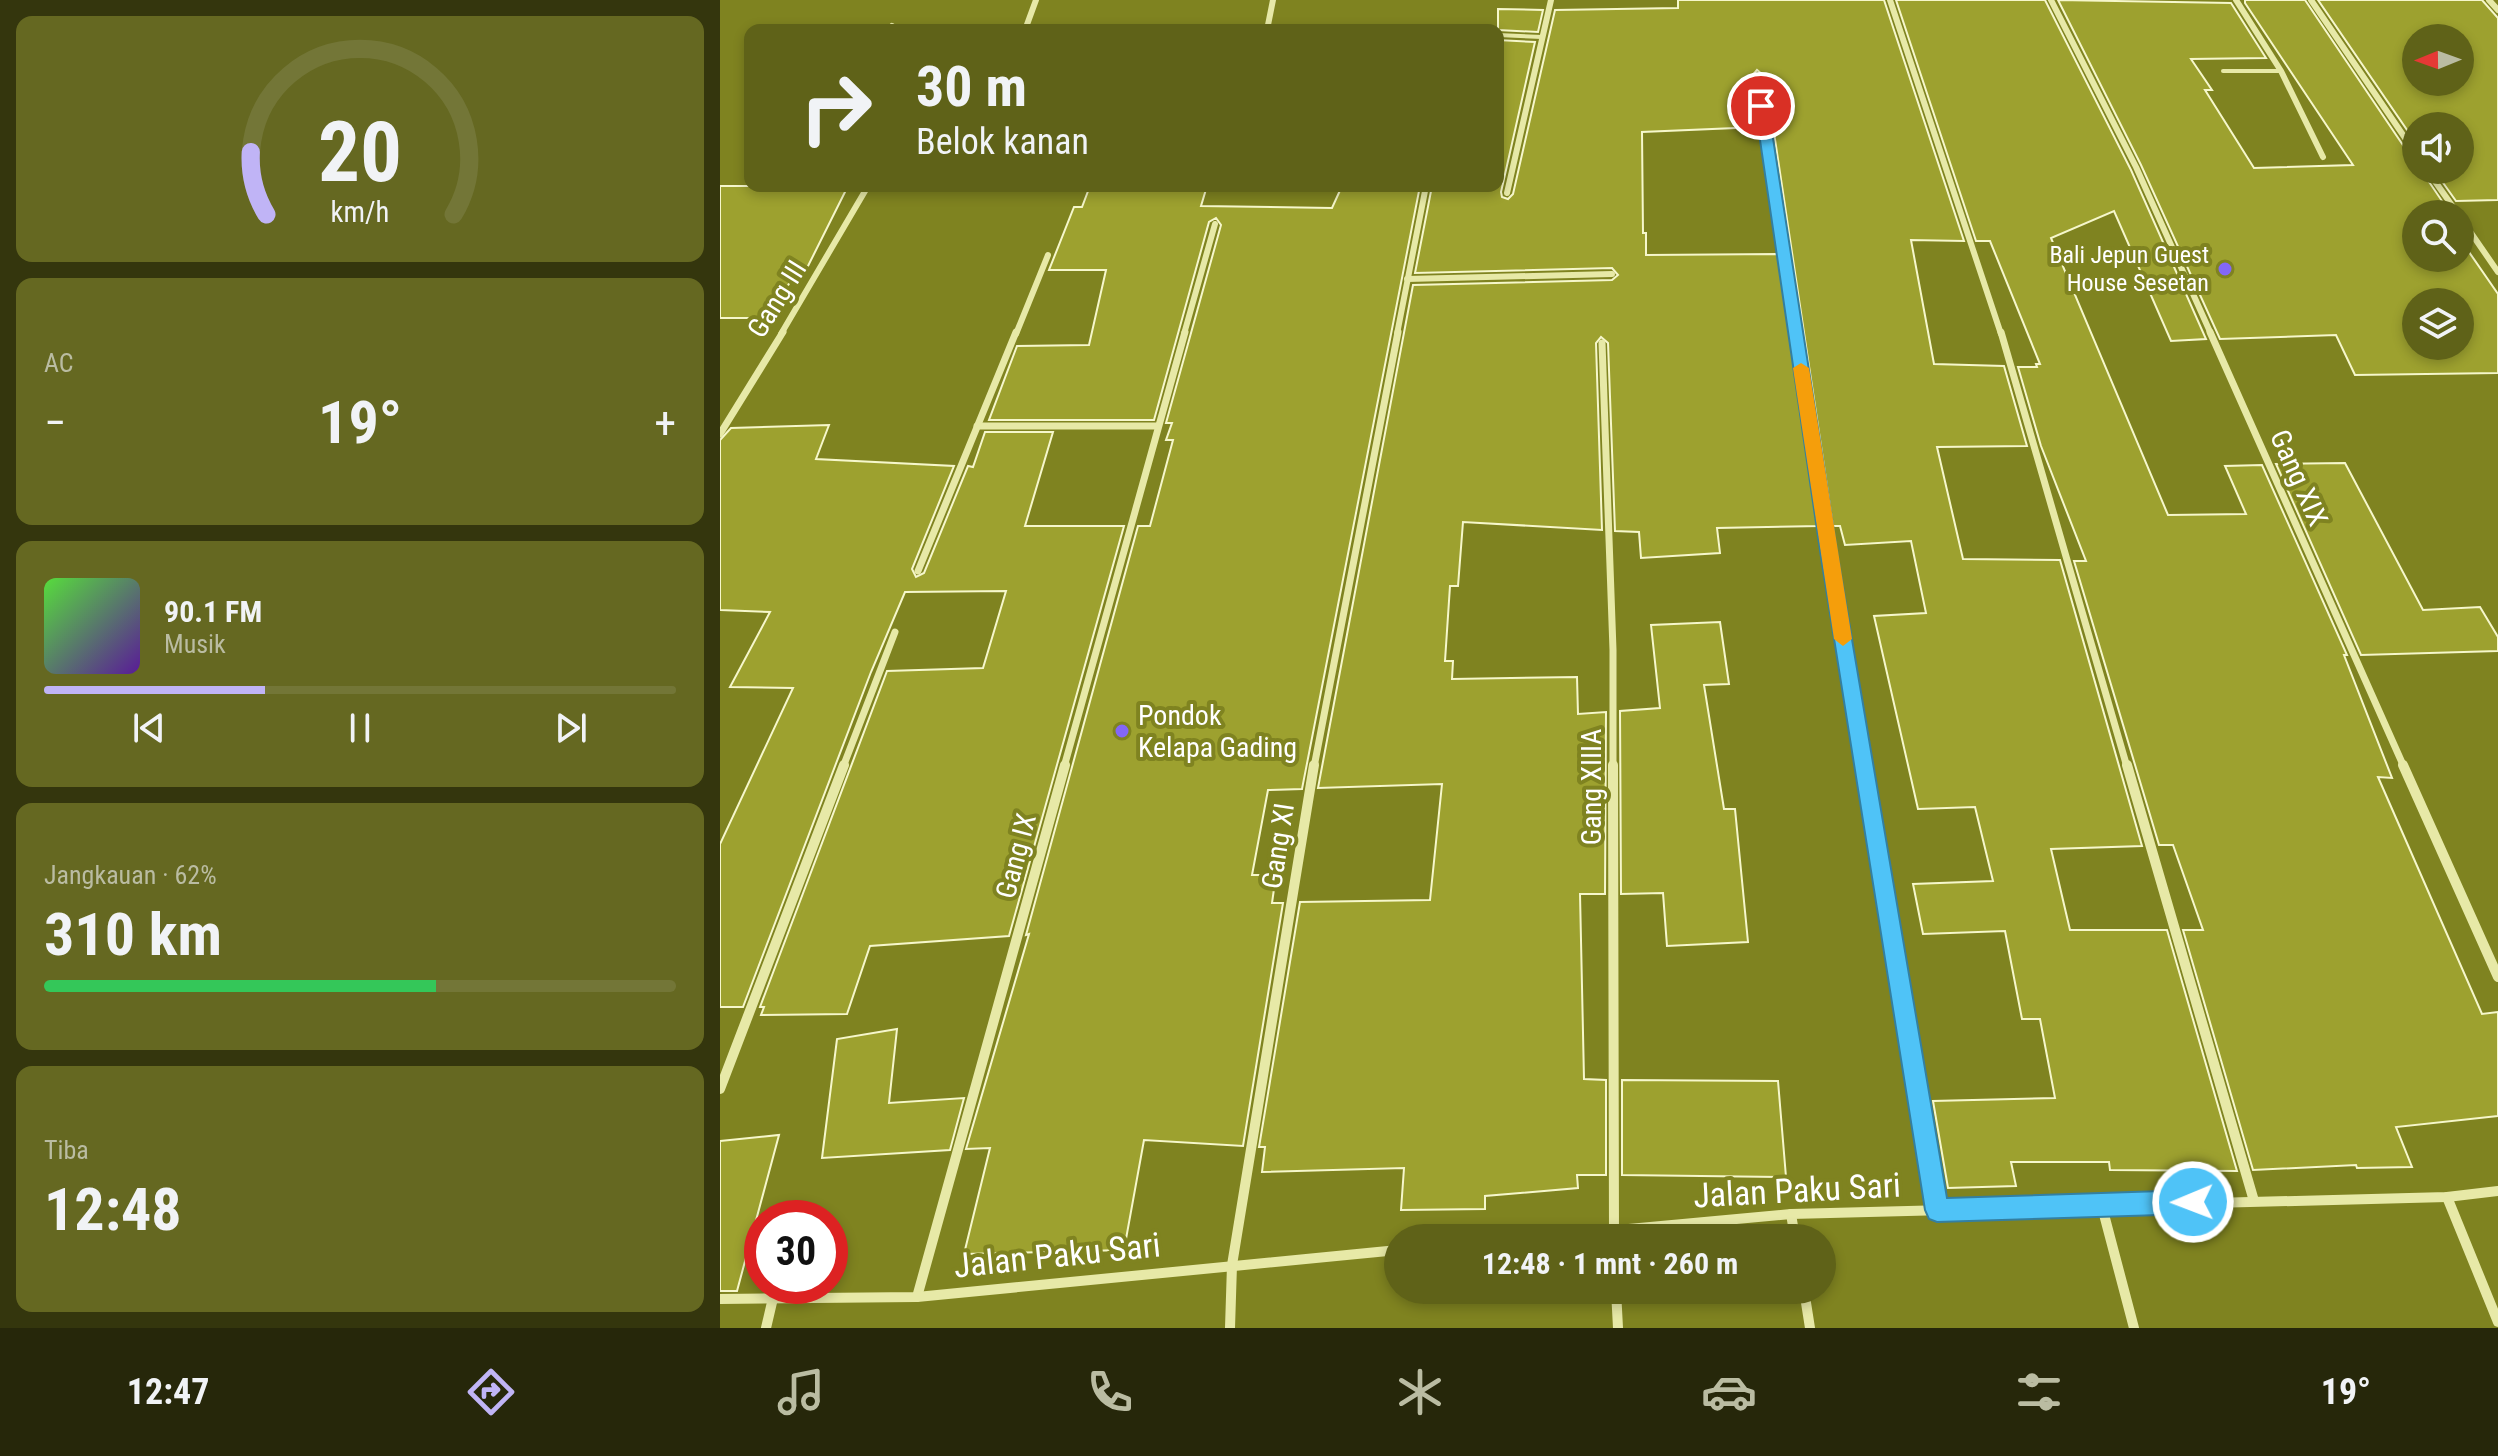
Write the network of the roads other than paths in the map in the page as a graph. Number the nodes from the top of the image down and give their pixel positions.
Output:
1 (1036, 0) edge
2 (1273, 0) edge
3 (1551, 0) edge
4 (1890, 0) edge
5 (2051, 0) edge
6 (2236, 0) edge
7 (2311, 0) edge
8 (2489, 0) edge
9 (2498, 10) edge
10 (1027, 24) edge
11 (1268, 24) edge
12 (1504, 35) edge
13 (1542, 37) junction
14 (2223, 71) dead end
15 (2281, 71) junction
16 (1757, 76) dead end
17 (2402, 133) edge
18 (2323, 157) dead end
19 (865, 192) edge
20 (1425, 192) edge
21 (1507, 193) dead end
22 (1215, 224) dead end
23 (2474, 238) edge
24 (1048, 255) dead end
25 (2498, 272) edge
26 (1612, 274) dead end
27 (1407, 279) junction
28 (1602, 343) dead end
29 (977, 426) junction
30 (1157, 426) junction
31 (720, 434) edge
32 (918, 571) dead end
33 (895, 632) dead end
34 (2498, 977) edge
35 (720, 1089) edge
36 (2498, 1191) edge
37 (2447, 1197) junction
38 (2254, 1201) junction
39 (2101, 1203) junction
40 (1937, 1210) junction
41 (1791, 1214) junction
42 (1614, 1224) edge
43 (1702, 1224) edge
44 (1793, 1224) edge
45 (1384, 1251) edge
46 (1232, 1265) junction
47 (848, 1297) edge
48 (917, 1297) junction
49 (720, 1299) edge
50 (744, 1299) edge
51 (772, 1304) edge
52 (1617, 1304) edge
53 (1806, 1304) edge
54 (2498, 1322) edge
55 (766, 1328) edge
56 (1230, 1328) edge
57 (1618, 1328) edge
58 (1810, 1328) edge
59 (2134, 1328) edge

1 - 10 street
2 - 11 street
3 - 13 street
4 - 38 street
5 - 34 street, Gang XIX
6 - 15 street
7 - 17 street
8 - 9 street
12 - 13 lane
13 - 21 street
14 - 15 lane
15 - 18 street
16 - 40 street
19 - 31 street, Gang III
20 - 27 street, Gang XI
22 - 30 street, Gang IX
23 - 25 street
24 - 29 street
26 - 27 street
27 - 46 street, Gang XI
28 - 42 street, Gang XIIIA
29 - 30 street
29 - 32 street
30 - 48 street, Gang IX
33 - 35 street
36 - 37 street, Jalan Paku Sari
37 - 38 street, Jalan Paku Sari
37 - 54 street
38 - 39 street, Jalan Paku Sari
39 - 40 street, Jalan Paku Sari
39 - 59 street
40 - 41 street, Jalan Paku Sari
41 - 43 street, Jalan Paku Sari
41 - 44 street
45 - 46 street, Jalan Paku Sari
46 - 48 street, Jalan Paku Sari
46 - 56 street, Gang XI
47 - 48 street, Jalan Paku Sari
49 - 50 street, Jalan Paku Sari
51 - 55 street
52 - 57 street
53 - 58 street

